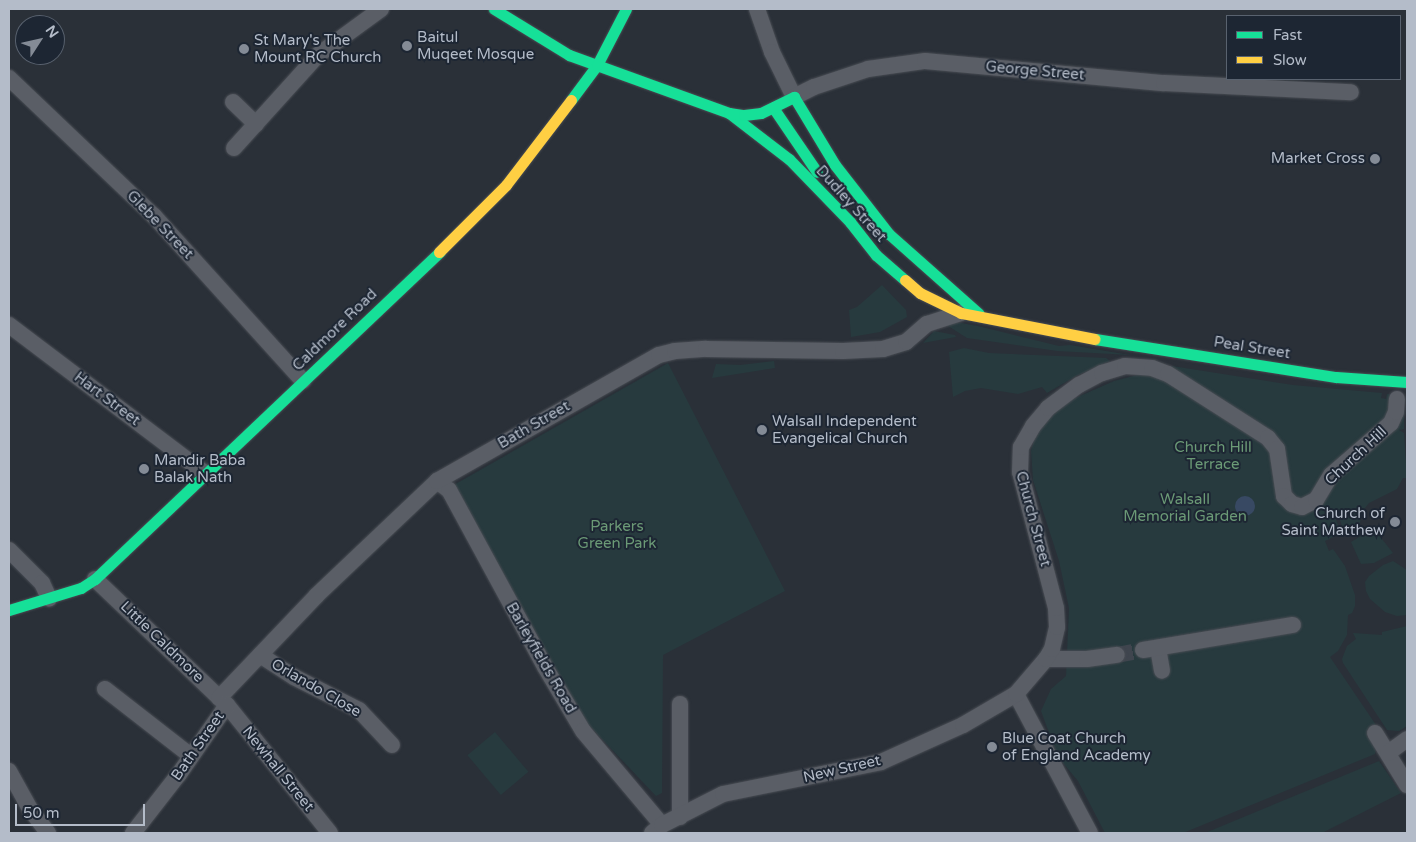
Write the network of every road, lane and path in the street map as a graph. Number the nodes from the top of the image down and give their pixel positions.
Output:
1 (381, 9) edge
2 (494, 9) edge
3 (626, 9) edge
4 (757, 9) edge
5 (597, 64) junction
6 (9, 78) edge
7 (1351, 92) dead end
8 (794, 97) junction
9 (233, 102) dead end
10 (774, 109) junction
11 (729, 113) junction
12 (256, 124) junction
13 (234, 148) dead end
14 (850, 222) junction
15 (919, 292) junction
16 (961, 313) junction
17 (983, 317) junction
18 (927, 324) junction
19 (9, 325) edge
20 (1092, 338) joint
21 (303, 381) junction
22 (1407, 382) edge
23 (1398, 399) dead end
24 (206, 474) junction
25 (436, 481) junction
26 (1306, 506) joint
27 (9, 550) edge
28 (95, 579) junction
29 (49, 598) junction
30 (9, 610) edge
31 (1293, 625) dead end
32 (260, 655) junction
33 (1117, 655) tunnel mouth
34 (1046, 660) junction
35 (1162, 671) dead end
36 (105, 689) dead end
37 (1016, 694) junction
38 (223, 702) junction
39 (680, 704) dead end
40 (1375, 734) dead end
41 (1407, 739) edge
42 (392, 745) dead end
43 (1388, 753) junction
44 (191, 756) junction
45 (9, 771) edge
46 (1407, 785) edge
47 (669, 826) edge
48 (48, 833) edge
49 (132, 833) edge
50 (330, 833) edge
51 (1090, 833) edge

1 - 12 street
2 - 5 street, Dudley Street
3 - 5 street, Caldmore Road
4 - 8 street
5 - 11 street, Dudley Street
5 - 21 street, Caldmore Road
6 - 21 street, Glebe Street
7 - 8 street, George Street
8 - 10 street, George Street
8 - 17 street
9 - 12 street
10 - 11 street, George Street
10 - 14 street
11 - 14 street, Dudley Street
12 - 13 street
14 - 15 street, Dudley Street
15 - 16 street, Dudley Street
15 - 18 street
16 - 17 street, Dudley Street
16 - 18 street, Bath Street
17 - 20 street, Dudley Street
18 - 25 street, Bath Street
19 - 24 street, Hart Street
20 - 22 street, Peal Street
21 - 24 street, Caldmore Road
23 - 26 street, Church Hill
24 - 28 street, Caldmore Road
25 - 32 street, Bath Street
25 - 47 street, Barleyfields Road
26 - 34 street, Church Street
27 - 29 street
28 - 29 street, Caldmore Road
28 - 38 street, Little Caldmore
29 - 30 street, Caldmore Road
31 - 35 street
32 - 38 street, Bath Street
32 - 42 street, Orlando Close
33 - 34 street
34 - 37 street, Church Street
36 - 44 street
37 - 47 street, New Street
37 - 51 street
38 - 44 street, Bath Street
38 - 50 street, Newhall Street
39 - 47 street
40 - 43 street
41 - 43 street
43 - 46 street
44 - 49 street, Bath Street
45 - 48 street

